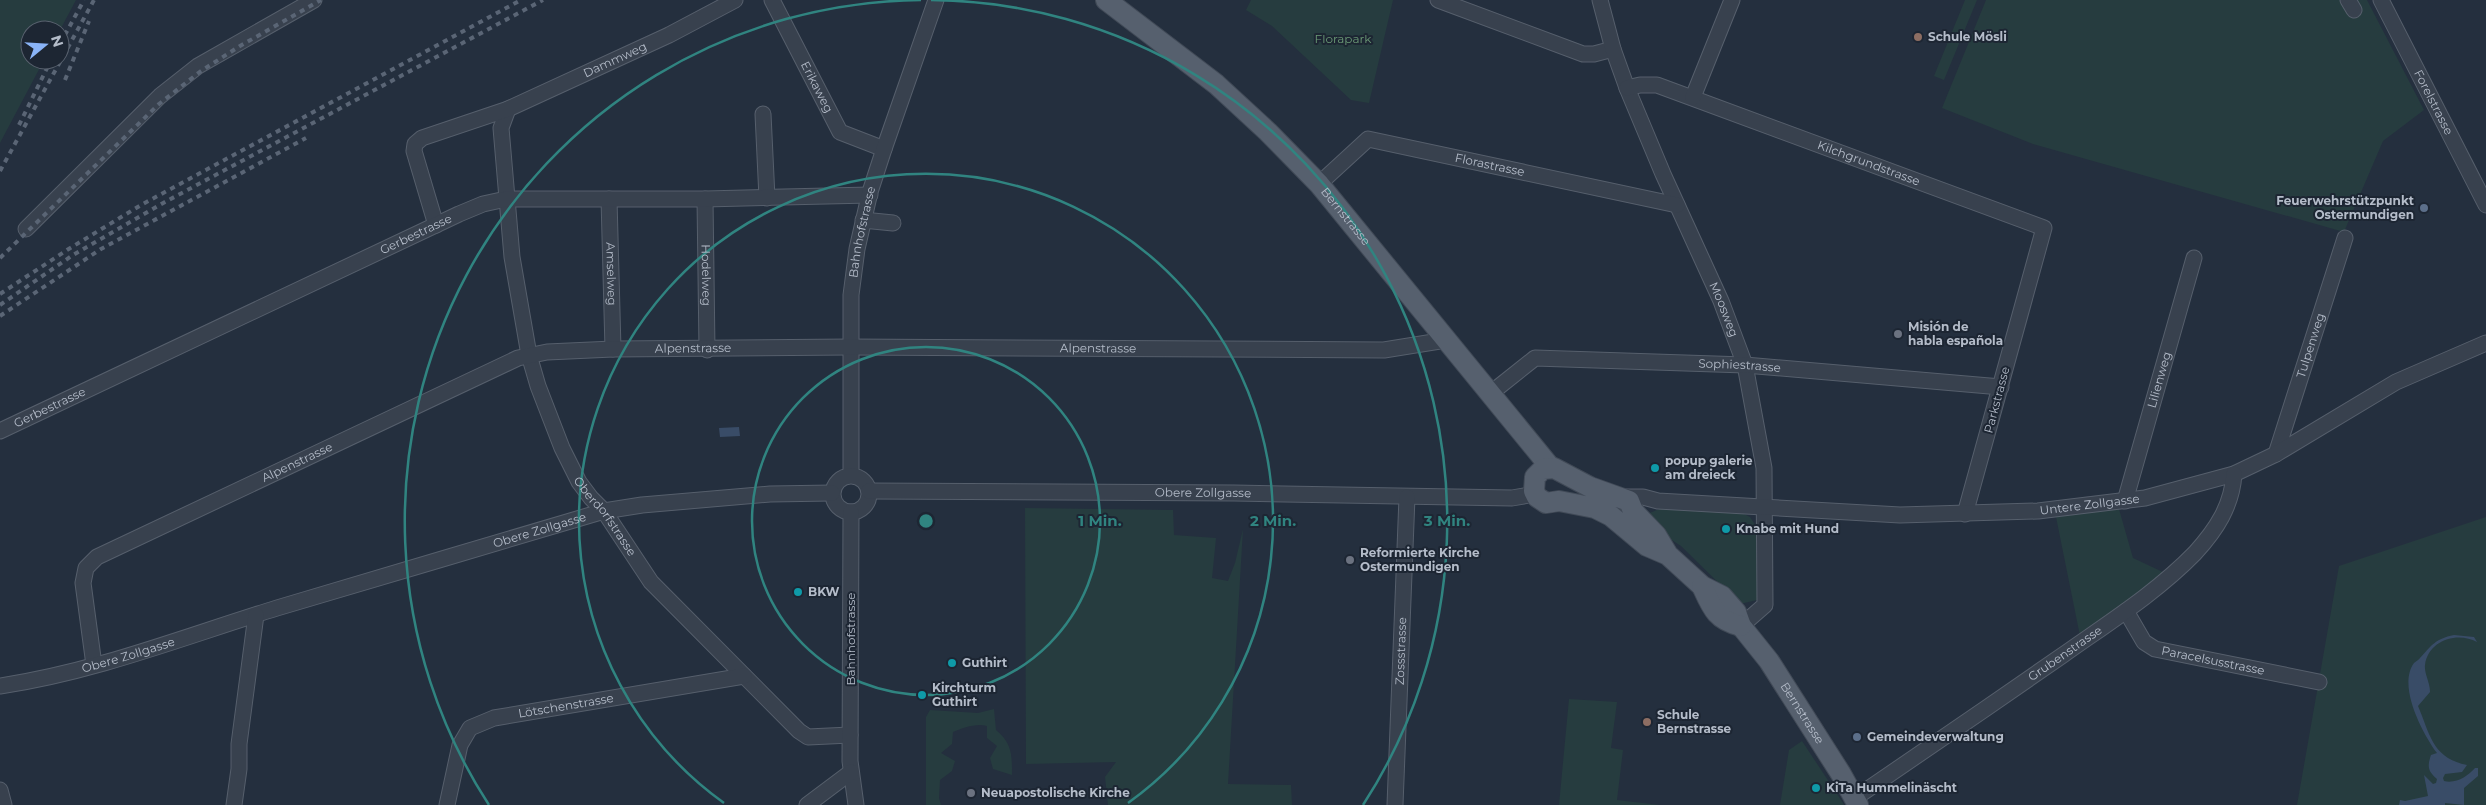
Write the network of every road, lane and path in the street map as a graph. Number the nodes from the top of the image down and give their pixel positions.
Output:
1 (314, 0) edge
2 (735, 0) edge
3 (772, 0) edge
4 (936, 0) edge
5 (1106, 0) edge
6 (1438, 0) edge
7 (1600, 0) edge
8 (1732, 0) edge
9 (2381, 0) edge
10 (1613, 49) junction
11 (1627, 88) junction
12 (1693, 97) junction
13 (763, 114) dead end
14 (505, 116) junction
15 (884, 149) junction
16 (1318, 184) junction
17 (870, 195) junction
18 (767, 198) junction
19 (506, 199) junction
20 (609, 199) junction
21 (705, 199) junction
22 (1677, 205) junction
23 (2486, 205) edge
24 (863, 220) junction
25 (893, 224) dead end
26 (436, 225) junction
27 (2044, 228) joint
28 (26, 229) dead end
29 (2346, 238) dead end
30 (2194, 258) dead end
31 (1446, 340) junction
32 (2486, 343) edge
33 (850, 347) junction
34 (613, 350) junction
35 (707, 350) junction
36 (529, 355) junction
37 (1745, 365) junction
38 (2001, 387) junction
39 (1491, 394) junction
40 (0, 431) edge
41 (2276, 454) junction
42 (1557, 471) junction
43 (2234, 474) junction
44 (851, 475) junction
45 (869, 491) junction
46 (832, 493) junction
47 (1535, 494) junction
48 (1407, 497) junction
49 (1559, 501) junction
50 (2124, 501) junction
51 (1628, 504) junction
52 (1765, 507) junction
53 (604, 512) junction
54 (851, 512) junction
55 (1965, 514) junction
56 (1612, 516) junction
57 (1668, 555) junction
58 (2126, 611) junction
59 (256, 616) junction
60 (1741, 626) junction
61 (94, 665) junction
62 (744, 676) junction
63 (2319, 682) dead end
64 (0, 686) edge
65 (850, 736) junction
66 (851, 772) junction
67 (0, 790) edge
68 (1856, 802) edge
69 (4, 805) edge
70 (234, 805) edge
71 (448, 805) edge
72 (807, 805) edge
73 (856, 805) edge
74 (1395, 805) edge

1 - 28 street
2 - 14 street, Dammweg
3 - 15 street, Erikaweg
4 - 15 street, Bahnhofstrasse
5 - 16 main road, Bernstrasse
6 - 10 street
7 - 10 street, Moosweg
8 - 12 street
9 - 23 street, Forelstrasse
10 - 11 street, Moosweg
11 - 12 street, Kilchgrundstrasse
11 - 22 street, Moosweg
12 - 27 street, Kilchgrundstrasse
13 - 18 street
14 - 19 street, Oberdorfstrasse
14 - 26 street, Dammweg
15 - 17 street, Bahnhofstrasse
16 - 22 street, Florastrasse
16 - 31 main road, Bernstrasse
17 - 18 street, Gerbestrasse
17 - 24 street, Bahnhofstrasse
18 - 21 street, Gerbestrasse
19 - 20 street, Gerbestrasse
19 - 26 street, Gerbestrasse
19 - 36 street, Oberdorfstrasse
20 - 21 street, Gerbestrasse
20 - 34 street, Amselweg
21 - 35 street, Hodelweg
22 - 37 street, Moosweg
24 - 25 street
24 - 33 street, Bahnhofstrasse
26 - 40 street, Gerbestrasse
27 - 38 street, Parkstrasse
29 - 41 street, Tulpenweg
30 - 50 street, Lilienweg
31 - 33 street, Alpenstrasse
31 - 39 main road, Bernstrasse
32 - 41 street, Untere Zollgasse
33 - 35 street, Alpenstrasse
33 - 44 street, Bahnhofstrasse
34 - 35 street, Alpenstrasse
34 - 36 street, Alpenstrasse
36 - 53 street, Oberdorfstrasse
36 - 61 street, Alpenstrasse
37 - 38 street, Sophiestrasse
37 - 39 street, Sophiestrasse
37 - 52 street, Moosweg
38 - 55 street, Parkstrasse
39 - 42 main road, Bernstrasse
41 - 43 street, Untere Zollgasse
42 - 47 main road
42 - 49 main road
42 - 51 main road, Bernstrasse
43 - 50 street, Untere Zollgasse
43 - 58 street, Grubenstrasse
44 - 45 street
44 - 46 street
45 - 48 street, Obere Zollgasse
45 - 54 street
46 - 53 street, Obere Zollgasse
46 - 54 street
47 - 48 street, Obere Zollgasse
47 - 49 main road, Bernstrasse
48 - 74 street, Zossstrasse
49 - 56 main road, Bernstrasse
50 - 55 street, Untere Zollgasse
51 - 52 street, Untere Zollgasse
51 - 56 main road
51 - 57 main road, Bernstrasse
52 - 55 street, Untere Zollgasse
52 - 60 street, Moosweg
53 - 59 street, Obere Zollgasse
53 - 62 street, Oberdorfstrasse
54 - 65 street, Bahnhofstrasse
56 - 57 main road, Bernstrasse
57 - 60 main road, Bernstrasse
58 - 63 street, Paracelsusstrasse
58 - 68 street, Grubenstrasse
59 - 61 street, Obere Zollgasse
59 - 70 street
60 - 68 main road, Bernstrasse
61 - 64 street, Obere Zollgasse
62 - 65 street, Oberdorfstrasse
62 - 71 street, Lötschenstrasse
65 - 66 street
66 - 72 street
66 - 73 street
67 - 69 street

